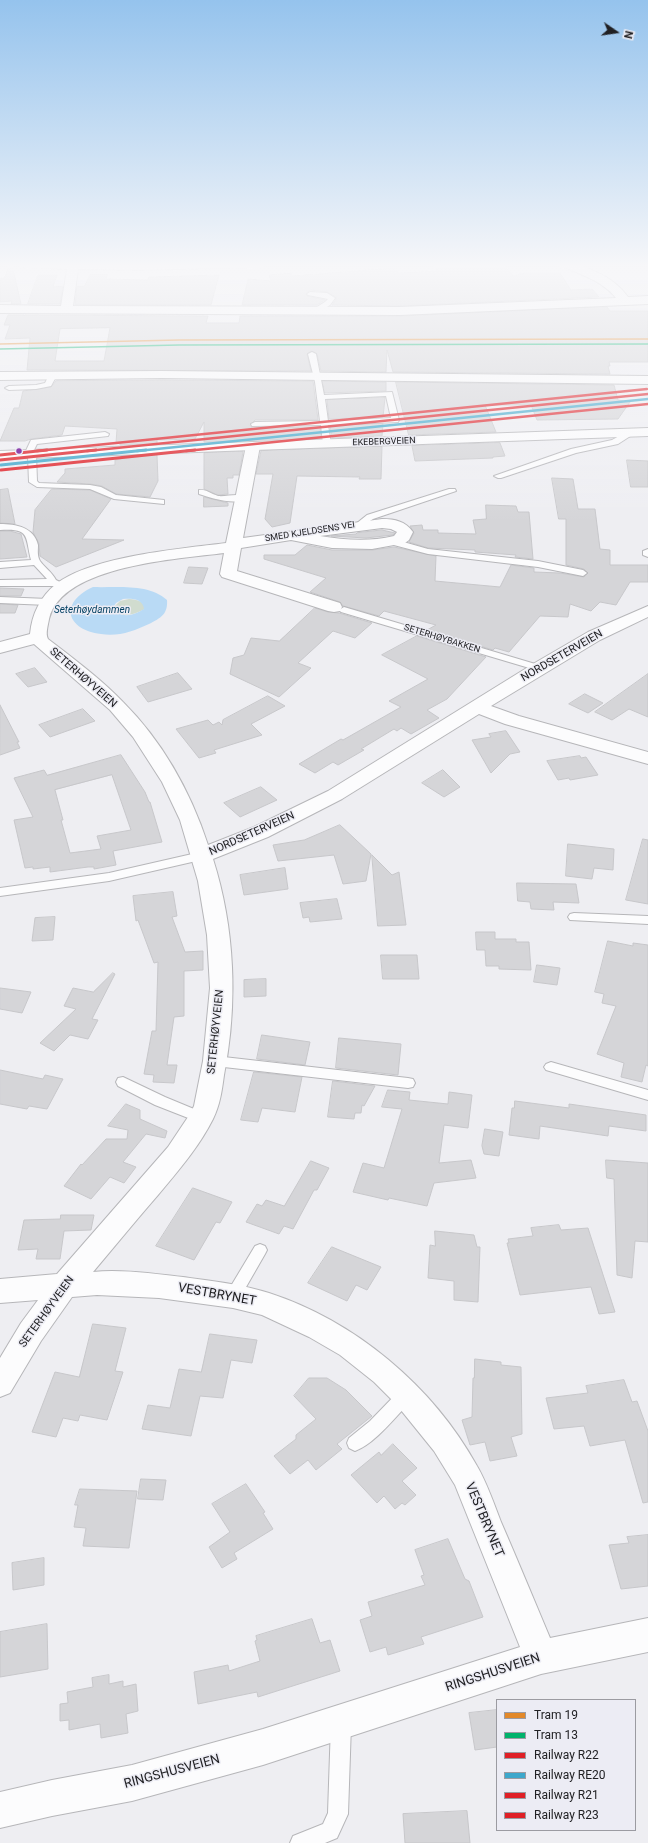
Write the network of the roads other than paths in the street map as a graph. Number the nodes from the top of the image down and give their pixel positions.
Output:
1 (312, 354) dead end
2 (53, 375) junction
3 (0, 376) edge
4 (317, 376) junction
5 (648, 380) edge
6 (9, 388) dead end
7 (321, 397) junction
8 (324, 422) junction
9 (255, 424) dead end
10 (648, 432) edge
11 (631, 433) junction
12 (327, 444) junction
13 (254, 446) junction
14 (32, 450) junction
15 (0, 455) edge
16 (498, 476) dead end
17 (452, 491) dead end
18 (202, 492) dead end
19 (243, 498) junction
20 (161, 502) dead end
21 (0, 527) edge
22 (356, 527) junction
23 (292, 536) junction
24 (393, 542) junction
25 (233, 546) junction
26 (36, 562) junction
27 (0, 565) edge
28 (583, 573) dead end
29 (0, 583) edge
30 (55, 590) junction
31 (0, 600) edge
32 (339, 609) joint
33 (648, 611) edge
34 (38, 638) junction
35 (0, 648) edge
36 (539, 668) junction
37 (478, 707) junction
38 (648, 758) edge
39 (201, 856) junction
40 (0, 892) edge
41 (574, 917) dead end
42 (648, 920) edge
43 (215, 1061) junction
44 (551, 1067) dead end
45 (124, 1082) dead end
46 (408, 1083) dead end
47 (648, 1095) edge
48 (201, 1118) junction
49 (260, 1250) dead end
50 (65, 1285) junction
51 (0, 1291) edge
52 (234, 1296) junction
53 (0, 1384) edge
54 (406, 1395) junction
55 (354, 1443) dead end
56 (648, 1635) edge
57 (541, 1657) junction
58 (341, 1721) junction
59 (0, 1810) edge
60 (300, 1843) edge

1 - 4 lane
2 - 3 street
2 - 4 street
2 - 6 lane
4 - 5 street
4 - 7 lane
7 - 8 lane
7 - 8 lane
8 - 9 lane
8 - 12 lane
10 - 11 street, EKEBERGVEIEN
11 - 12 street, EKEBERGVEIEN
11 - 16 lane
12 - 13 street, EKEBERGVEIEN
13 - 14 street, EKEBERGVEIEN
13 - 19 street, SETERHØYBAKKEN
14 - 15 street, EKEBERGVEIEN
14 - 20 lane
17 - 22 lane, SMED KJELDSENS VEI
18 - 19 lane
19 - 25 street, SETERHØYBAKKEN
21 - 26 lane
22 - 23 street, SMED KJELDSENS VEI
22 - 24 street
23 - 24 street
23 - 25 street, SMED KJELDSENS VEI
24 - 28 lane
25 - 30 street
25 - 32 street, SETERHØYBAKKEN
26 - 27 lane
26 - 30 lane
29 - 30 lane
30 - 31 lane
30 - 34 street
32 - 36 lane, SETERHØYBAKKEN
33 - 36 street, NORDSETERVEIEN
34 - 35 street
34 - 39 street, SETERHØYVEIEN
36 - 37 street, NORDSETERVEIEN
37 - 38 street
37 - 39 street, NORDSETERVEIEN
39 - 40 lane, NORDSETERVEIEN
39 - 43 street, SETERHØYVEIEN
41 - 42 lane
43 - 46 lane
43 - 48 street, SETERHØYVEIEN
44 - 47 lane
45 - 48 lane
48 - 50 street, SETERHØYVEIEN
49 - 52 lane
50 - 51 street, VESTBRYNET
50 - 52 street, VESTBRYNET
50 - 53 street, SETERHØYVEIEN
52 - 54 street, VESTBRYNET
54 - 55 lane
54 - 57 street, VESTBRYNET
56 - 57 street, RINGSHUSVEIEN
57 - 58 street, RINGSHUSVEIEN
58 - 59 street, RINGSHUSVEIEN
58 - 60 lane

